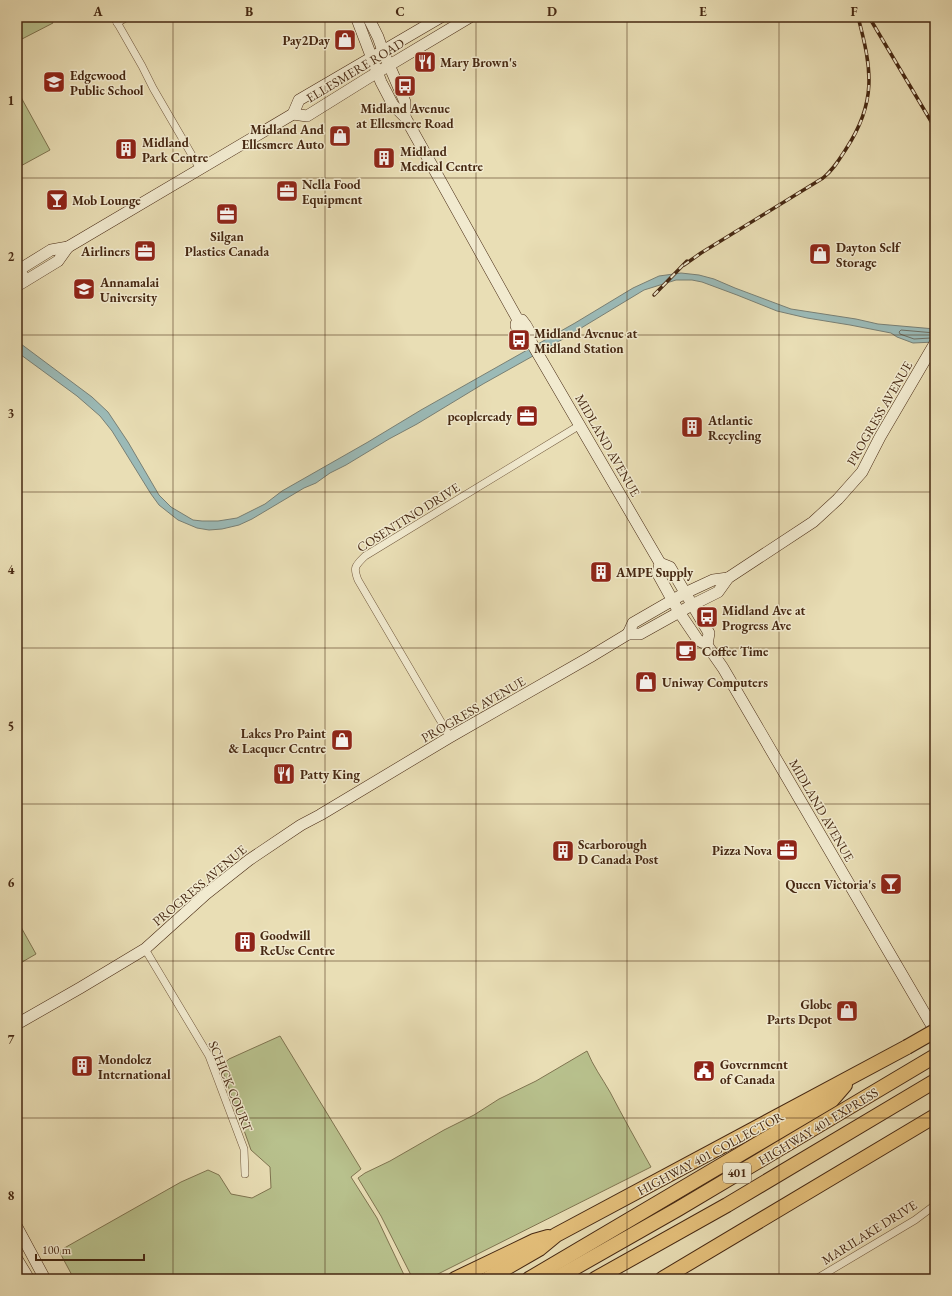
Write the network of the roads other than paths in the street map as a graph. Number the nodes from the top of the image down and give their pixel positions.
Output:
1 (127, 17) edge
2 (357, 17) edge
3 (368, 17) edge
4 (441, 17) edge
5 (470, 17) edge
6 (115, 20) edge
7 (383, 51) junction
8 (371, 58) junction
9 (389, 65) junction
10 (377, 72) junction
11 (293, 114) junction
12 (405, 117) junction
13 (200, 169) junction
14 (68, 247) junction
15 (18, 267) edge
16 (28, 280) junction
17 (17, 286) edge
18 (935, 344) edge
19 (580, 425) junction
20 (660, 563) junction
21 (728, 578) junction
22 (686, 594) junction
23 (673, 600) junction
24 (692, 605) junction
25 (679, 612) junction
26 (628, 634) junction
27 (707, 644) junction
28 (450, 738) junction
29 (145, 949) junction
30 (17, 1024) edge
31 (935, 1031) edge
32 (935, 1056) edge
33 (851, 1078) junction
34 (934, 1082) edge
35 (935, 1116) edge
36 (245, 1174) dead end
37 (935, 1205) edge
38 (17, 1228) edge
39 (556, 1235) junction
40 (702, 1256) junction
41 (17, 1259) edge
42 (29, 1279) edge
43 (45, 1279) edge
44 (455, 1279) edge
45 (487, 1279) edge
46 (529, 1279) edge
47 (555, 1279) edge
48 (595, 1279) edge
49 (658, 1279) edge
50 (662, 1279) edge
51 (816, 1279) edge

1 - 6 street
2 - 8 main road, MIDLAND AVENUE
3 - 7 main road, MIDLAND AVENUE
4 - 7 main road, ELLESMERE ROAD
5 - 9 main road, ELLESMERE ROAD
6 - 13 street
7 - 8 main road, ELLESMERE ROAD
7 - 9 main road, MIDLAND AVENUE
8 - 10 main road, MIDLAND AVENUE
8 - 11 main road, ELLESMERE ROAD
9 - 10 main road, ELLESMERE ROAD
9 - 12 main road, MIDLAND AVENUE
10 - 11 main road, ELLESMERE ROAD
10 - 12 main road, MIDLAND AVENUE
11 - 13 main road, ELLESMERE ROAD
12 - 19 main road, MIDLAND AVENUE
13 - 14 main road, ELLESMERE ROAD
14 - 15 main road, ELLESMERE ROAD
14 - 16 main road, ELLESMERE ROAD
15 - 16 street
16 - 17 main road, ELLESMERE ROAD
18 - 21 main road, PROGRESS AVENUE
19 - 20 main road, MIDLAND AVENUE
19 - 28 street, COSENTINO DRIVE
20 - 22 main road, MIDLAND AVENUE
20 - 23 main road, MIDLAND AVENUE
21 - 22 main road, PROGRESS AVENUE
21 - 24 main road, PROGRESS AVENUE
22 - 23 main road, PROGRESS AVENUE
22 - 24 main road, MIDLAND AVENUE
23 - 25 main road, MIDLAND AVENUE
23 - 26 main road, PROGRESS AVENUE
24 - 25 main road, PROGRESS AVENUE
24 - 27 main road, MIDLAND AVENUE
25 - 26 main road, PROGRESS AVENUE
25 - 27 main road, MIDLAND AVENUE
26 - 28 main road, PROGRESS AVENUE
27 - 31 main road, MIDLAND AVENUE
28 - 29 main road, PROGRESS AVENUE
29 - 30 main road, PROGRESS AVENUE
29 - 36 street, SCHICK COURT
31 - 33 highway, HIGHWAY 401 COLLECTOR / 401, bridge
32 - 47 highway, HIGHWAY 401 EXPRESS / 401
33 - 39 highway, HIGHWAY 401 COLLECTOR / 401
33 - 46 highway
34 - 48 highway, HIGHWAY 401 EXPRESS / 401
35 - 40 highway
37 - 51 street, MARILAKE DRIVE
38 - 43 main road
39 - 44 highway
39 - 45 highway, HIGHWAY 401 COLLECTOR / 401
40 - 49 highway
40 - 50 highway
41 - 42 main road

